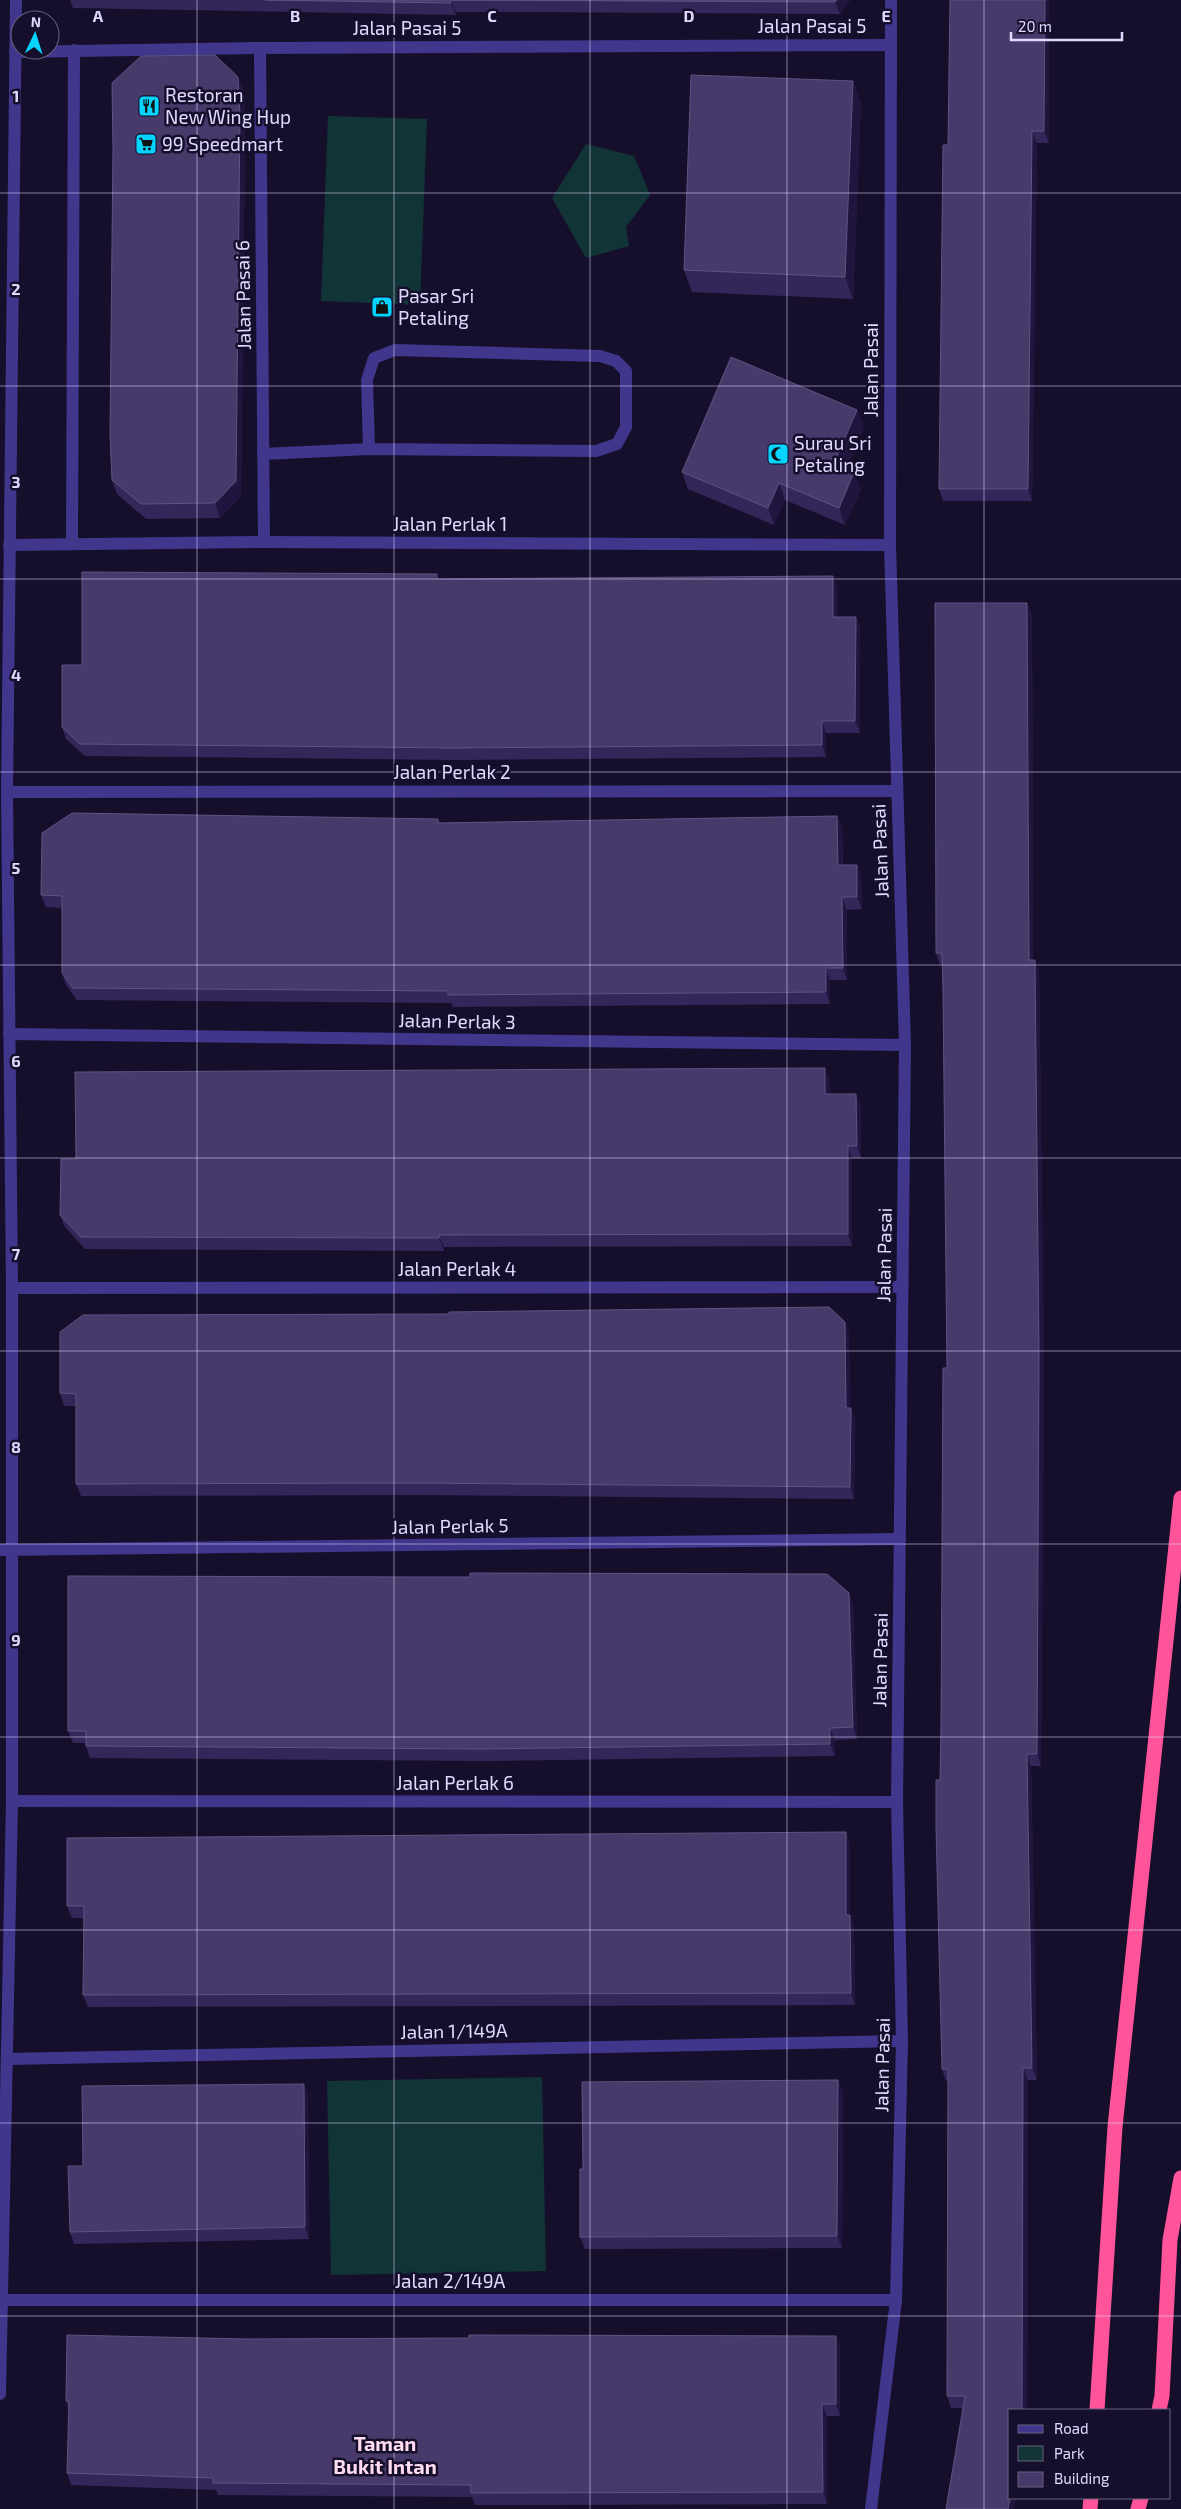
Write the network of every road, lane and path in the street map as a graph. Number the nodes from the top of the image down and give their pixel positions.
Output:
1 (891, 0) edge
2 (890, 45) junction
3 (260, 48) junction
4 (60, 50) edge
5 (74, 50) junction
6 (15, 60) edge
7 (369, 449) junction
8 (264, 454) junction
9 (264, 542) junction
10 (72, 544) junction
11 (10, 545) junction
12 (890, 545) junction
13 (897, 791) junction
14 (6, 792) junction
15 (9, 1034) junction
16 (905, 1045) junction
17 (902, 1287) junction
18 (12, 1288) junction
19 (1181, 1498) edge
20 (900, 1539) junction
21 (6, 1550) edge
22 (12, 1801) junction
23 (897, 1802) junction
24 (902, 2041) junction
25 (7, 2059) junction
26 (1181, 2178) edge
27 (4, 2300) junction
28 (896, 2300) junction
29 (0, 2394) edge
30 (1097, 2409) edge
31 (1159, 2409) edge
32 (871, 2509) edge

1 - 2 street, Jalan Pasai
2 - 3 street, Jalan Pasai 5
2 - 12 street, Jalan Pasai
3 - 5 street, Jalan Pasai 5
3 - 8 street, Jalan Pasai 6
4 - 5 street, Jalan Pasai 5
5 - 10 street
6 - 11 street
7 - 7 street
7 - 8 street
8 - 9 street, Jalan Pasai 6
9 - 10 street, Jalan Perlak 1
9 - 12 street, Jalan Perlak 1
10 - 11 street, Jalan Perlak 1
11 - 14 street
12 - 13 street, Jalan Pasai
13 - 14 street, Jalan Perlak 2
13 - 16 street, Jalan Pasai
14 - 15 street
15 - 16 street, Jalan Perlak 3
15 - 18 street
16 - 17 street, Jalan Pasai
17 - 18 street, Jalan Perlak 4
17 - 20 street, Jalan Pasai
18 - 21 street
19 - 30 highway
20 - 21 street, Jalan Perlak 5
20 - 23 street, Jalan Pasai
21 - 22 street
22 - 23 street, Jalan Perlak 6
22 - 25 street
23 - 24 street, Jalan Pasai
24 - 25 street, Jalan 1/149A
24 - 28 street, Jalan Pasai
25 - 27 street
26 - 31 highway
27 - 28 street, Jalan 2/149A
27 - 29 street
28 - 32 street, Jalan Pasai

